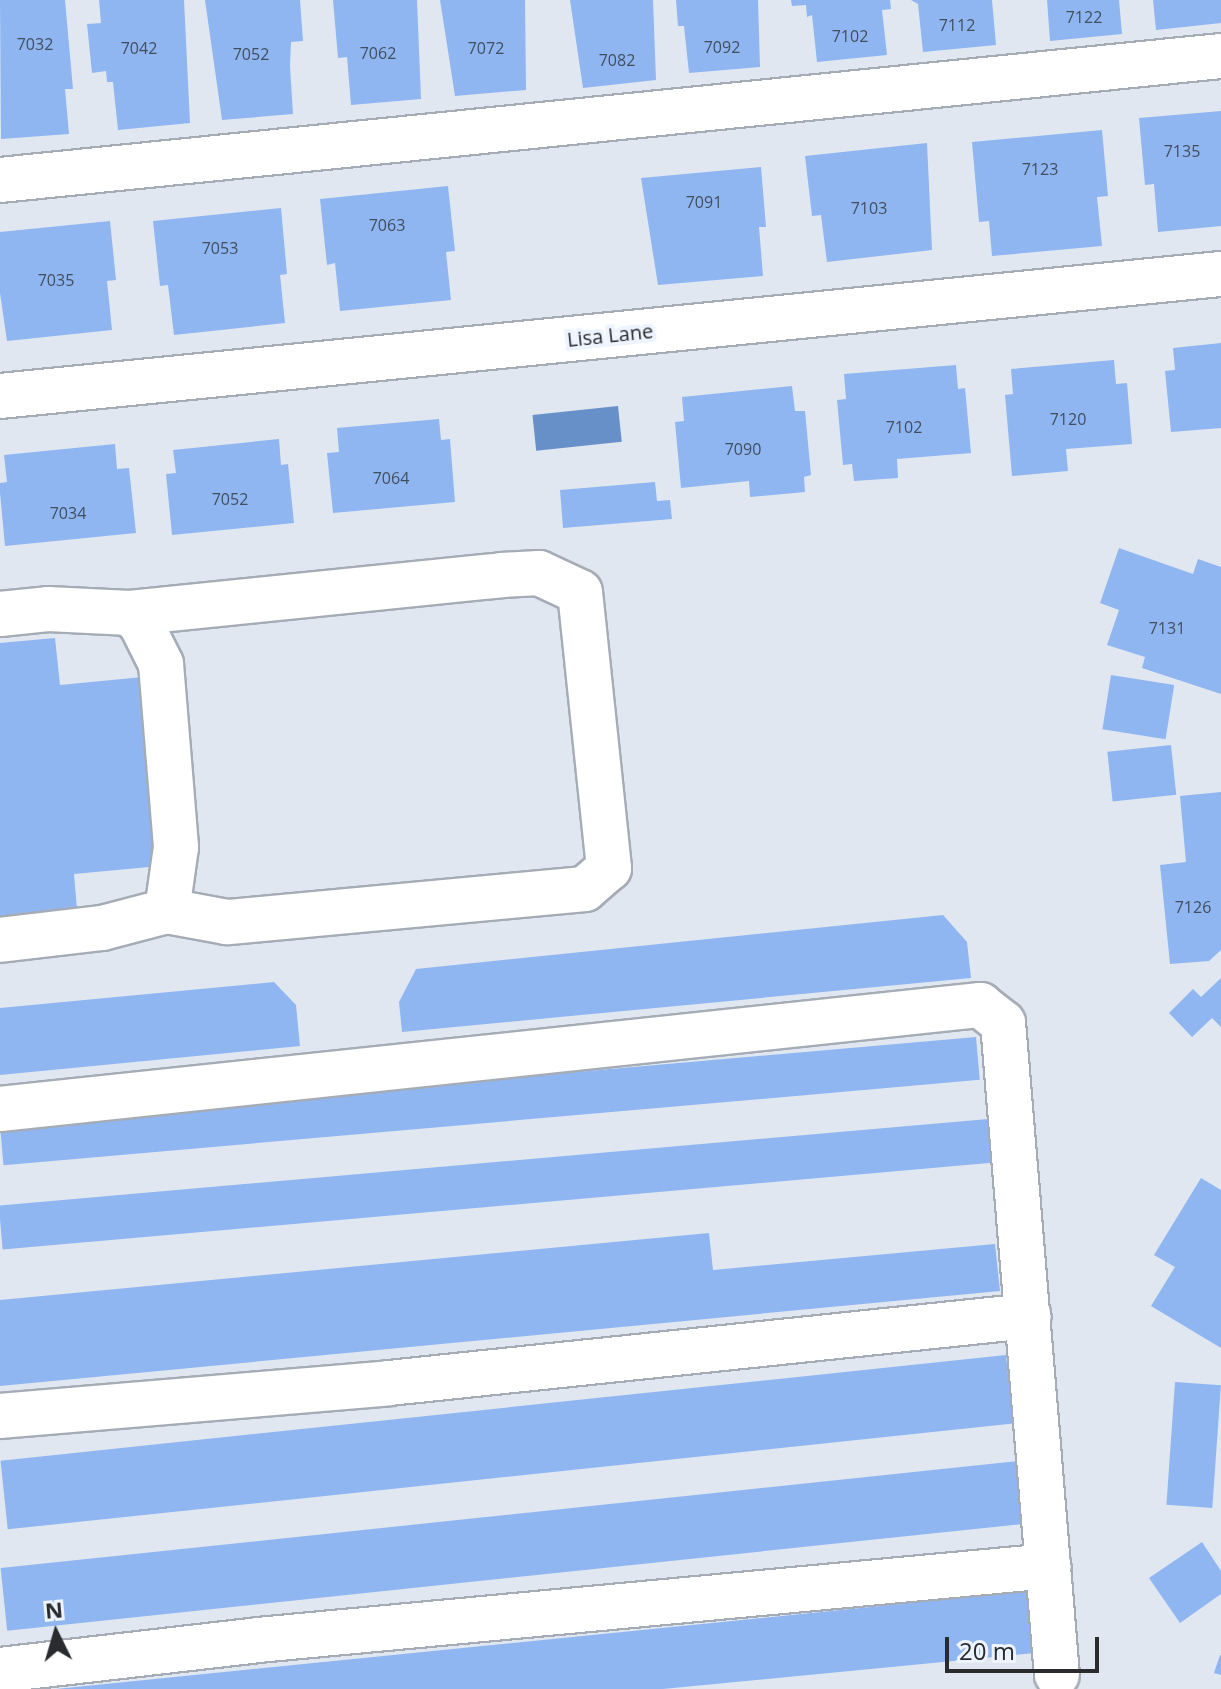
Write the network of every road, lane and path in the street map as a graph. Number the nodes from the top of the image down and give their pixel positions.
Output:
1 (1221, 56) edge
2 (0, 180) edge
3 (1221, 274) edge
4 (0, 396) edge
5 (130, 613) junction
6 (0, 614) edge
7 (167, 911) junction
8 (0, 940) edge
9 (0, 1109) edge
10 (1029, 1316) junction
11 (0, 1416) edge
12 (1049, 1566) junction
13 (0, 1670) edge
14 (1057, 1675) dead end

1 - 2 street
3 - 4 street, Lisa Lane
5 - 6 street
5 - 7 street
5 - 7 street
7 - 8 street
9 - 10 street
10 - 11 street
10 - 12 street
12 - 13 street
12 - 14 street

